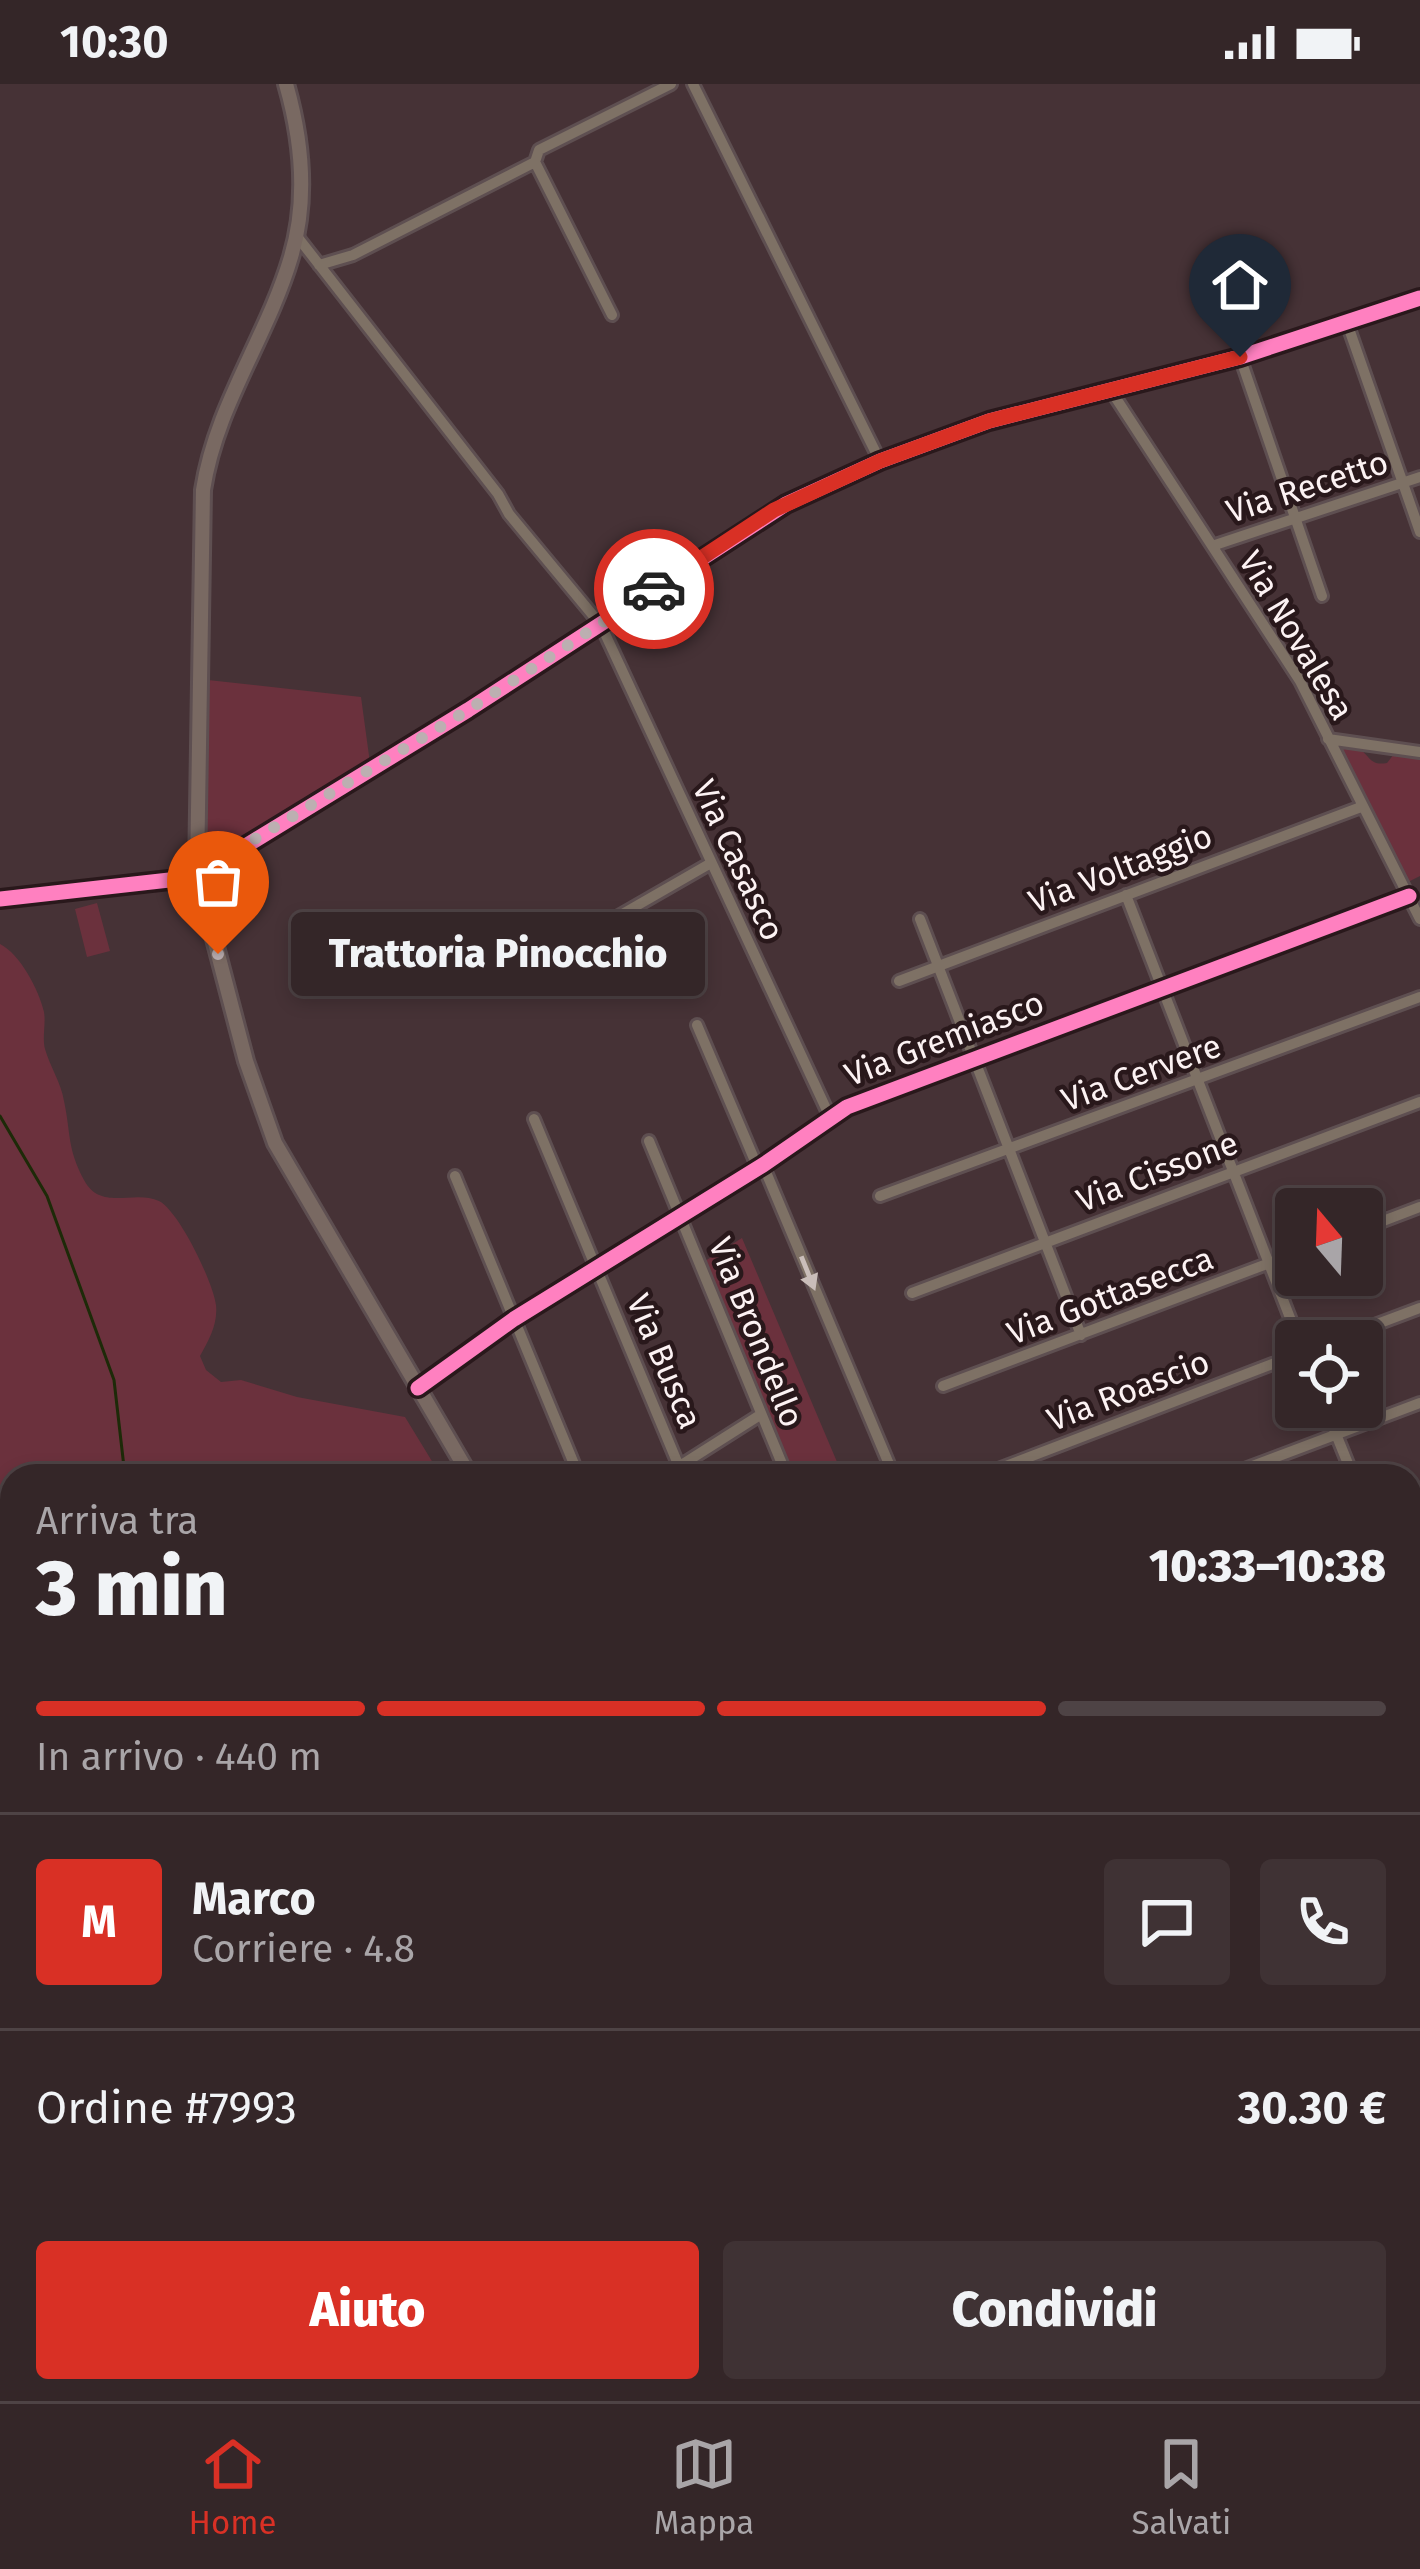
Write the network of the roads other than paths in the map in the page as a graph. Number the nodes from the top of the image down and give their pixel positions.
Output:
1 (286, 84) edge
2 (670, 84) edge
3 (693, 84) edge
4 (535, 162) junction
5 (296, 236) junction
6 (320, 265) junction
7 (1420, 298) edge
8 (612, 315) dead end
9 (1347, 323) junction
10 (1240, 357) junction
11 (1110, 388) junction
12 (880, 461) junction
13 (1420, 477) edge
14 (1402, 483) junction
15 (1294, 519) junction
16 (1420, 532) edge
17 (1212, 546) junction
18 (1322, 596) dead end
19 (601, 625) junction
20 (1328, 739) junction
21 (1420, 752) edge
22 (1361, 807) junction
23 (711, 863) junction
24 (197, 874) junction
25 (1126, 895) junction
26 (1409, 896) junction
27 (0, 899) edge
28 (1420, 919) edge
29 (920, 920) dead end
30 (558, 952) dead end
31 (939, 965) junction
32 (899, 981) dead end
33 (1164, 986) junction
34 (1420, 997) edge
35 (697, 1025) dead end
36 (975, 1057) junction
37 (1200, 1079) junction
38 (1420, 1102) edge
39 (830, 1118) junction
40 (534, 1119) dead end
41 (649, 1141) dead end
42 (1011, 1149) junction
43 (761, 1167) junction
44 (1236, 1171) junction
45 (455, 1176) dead end
46 (880, 1196) dead end
47 (1420, 1207) edge
48 (680, 1214) junction
49 (1383, 1221) edge
50 (1046, 1242) junction
51 (1275, 1261) edge
52 (1270, 1263) junction
53 (596, 1267) junction
54 (912, 1293) dead end
55 (1420, 1308) edge
56 (514, 1319) junction
57 (1291, 1320) edge
58 (1383, 1322) edge
59 (1082, 1335) junction
60 (1275, 1362) edge
61 (943, 1386) dead end
62 (418, 1388) junction
63 (1420, 1403) edge
64 (760, 1415) junction
65 (1334, 1428) edge
66 (1336, 1434) junction
67 (463, 1464) edge
68 (573, 1464) edge
69 (678, 1464) edge
70 (691, 1464) edge
71 (782, 1464) edge
72 (889, 1464) edge
73 (1011, 1464) edge
74 (1257, 1464) edge
75 (1348, 1464) edge

1 - 5 main road
2 - 4 street
3 - 12 street
4 - 6 street
4 - 8 street
5 - 6 street, Via Casasco
5 - 24 main road
6 - 19 street, Via Casasco
7 - 9 street
9 - 10 street
9 - 14 street
10 - 11 street
10 - 15 street
11 - 12 street
11 - 17 street, Via Novalesa
12 - 19 street
13 - 14 street, Via Recetto
14 - 15 street, Via Recetto
14 - 16 street
15 - 17 street, Via Recetto
15 - 18 street
17 - 20 street, Via Novalesa
19 - 23 street, Via Casasco
19 - 24 street
20 - 21 street
20 - 22 street, Via Novalesa
22 - 25 street, Via Voltaggio
22 - 26 street, Via Novalesa
23 - 30 street
23 - 39 street, Via Casasco
24 - 27 street
24 - 62 main road
25 - 31 street, Via Voltaggio
25 - 33 street
26 - 28 street, Via Novalesa
26 - 33 street, Via Gremiasco
29 - 31 street
31 - 32 street, Via Voltaggio
31 - 36 street
33 - 36 street, Via Gremiasco
33 - 37 street
34 - 37 street, Via Cervere
35 - 43 street
36 - 39 street, Via Gremiasco
36 - 42 street
37 - 42 street, Via Cervere
37 - 44 street
38 - 44 street, Via Cissone
39 - 43 street, Via Gremiasco
40 - 53 street, Via Busca
41 - 48 street, Via Brondello
42 - 46 street, Via Cervere
42 - 50 street
43 - 48 street, Via Gremiasco
43 -> 72 street
44 - 50 street, Via Cissone
44 - 52 street
45 - 56 street
47 - 49 street
48 - 53 street, Via Gremiasco
48 - 64 street, Via Brondello
50 - 54 street, Via Cissone
50 - 59 street
51 - 52 street, Via Gottasecca
52 - 57 street
52 - 59 street, Via Gottasecca
53 - 56 street, Via Gremiasco
53 - 69 street, Via Busca
55 - 58 street
56 - 62 street, Via Gremiasco
56 - 68 street
59 - 61 street, Via Gottasecca
60 - 73 street, Via Roascio
62 - 67 main road
63 - 66 street
64 - 70 street
64 - 71 street, Via Brondello
65 - 66 street
66 - 74 street
66 - 75 street

